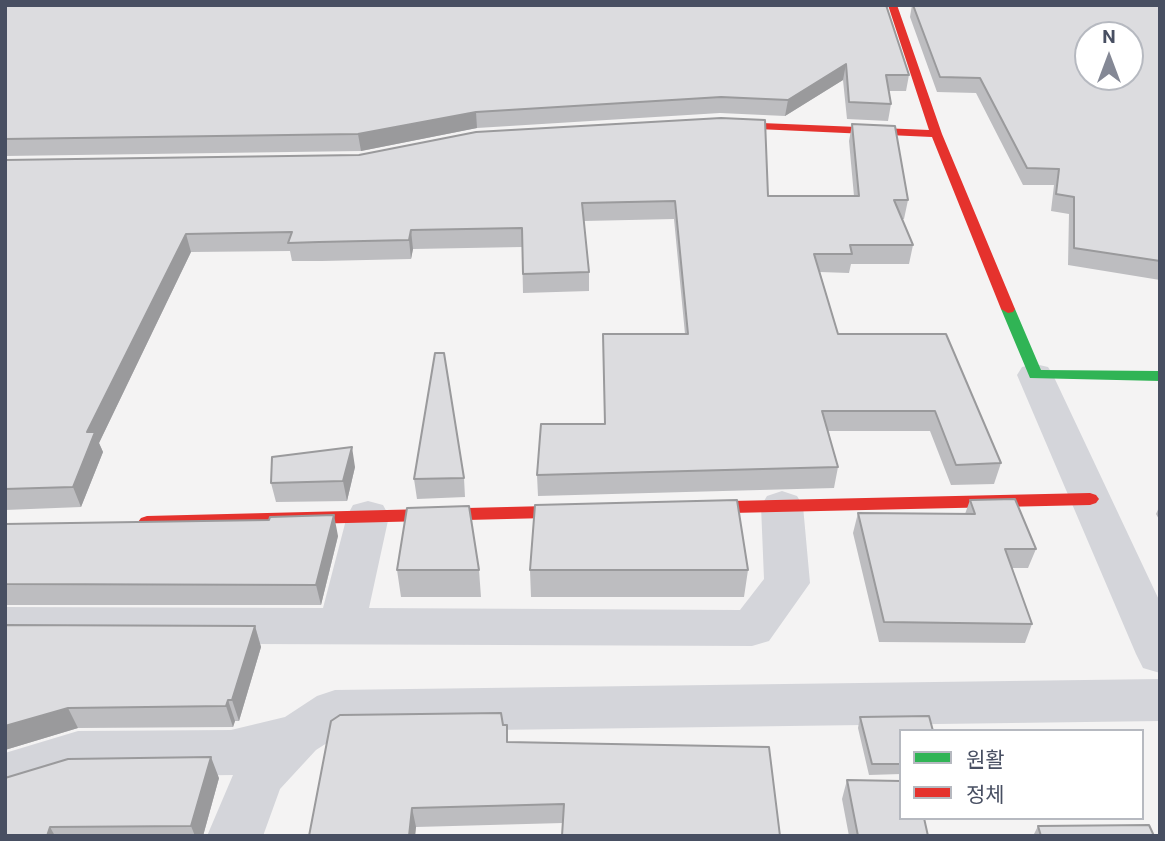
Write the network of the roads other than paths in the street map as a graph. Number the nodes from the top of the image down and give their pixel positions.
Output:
1 (892, 5) edge
2 (693, 125) edge
3 (936, 134) junction
4 (1035, 376) junction
5 (1160, 376) edge
6 (1090, 499) junction
7 (782, 506) junction
8 (670, 509) edge
9 (601, 510) edge
10 (368, 516) junction
11 (127, 523) edge
12 (5, 625) edge
13 (342, 627) junction
14 (1160, 654) edge
15 (1160, 700) edge
16 (298, 735) junction
17 (5, 776) edge
18 (234, 836) edge

1 - 3 street
2 - 3 street
3 - 4 street
4 - 5 street
4 - 6 street
6 - 7 street
6 - 14 street
7 - 8 street
7 - 13 street
9 - 10 street
10 - 11 street
10 - 13 street
12 - 13 street
15 - 16 street
16 - 17 street
16 - 18 street

